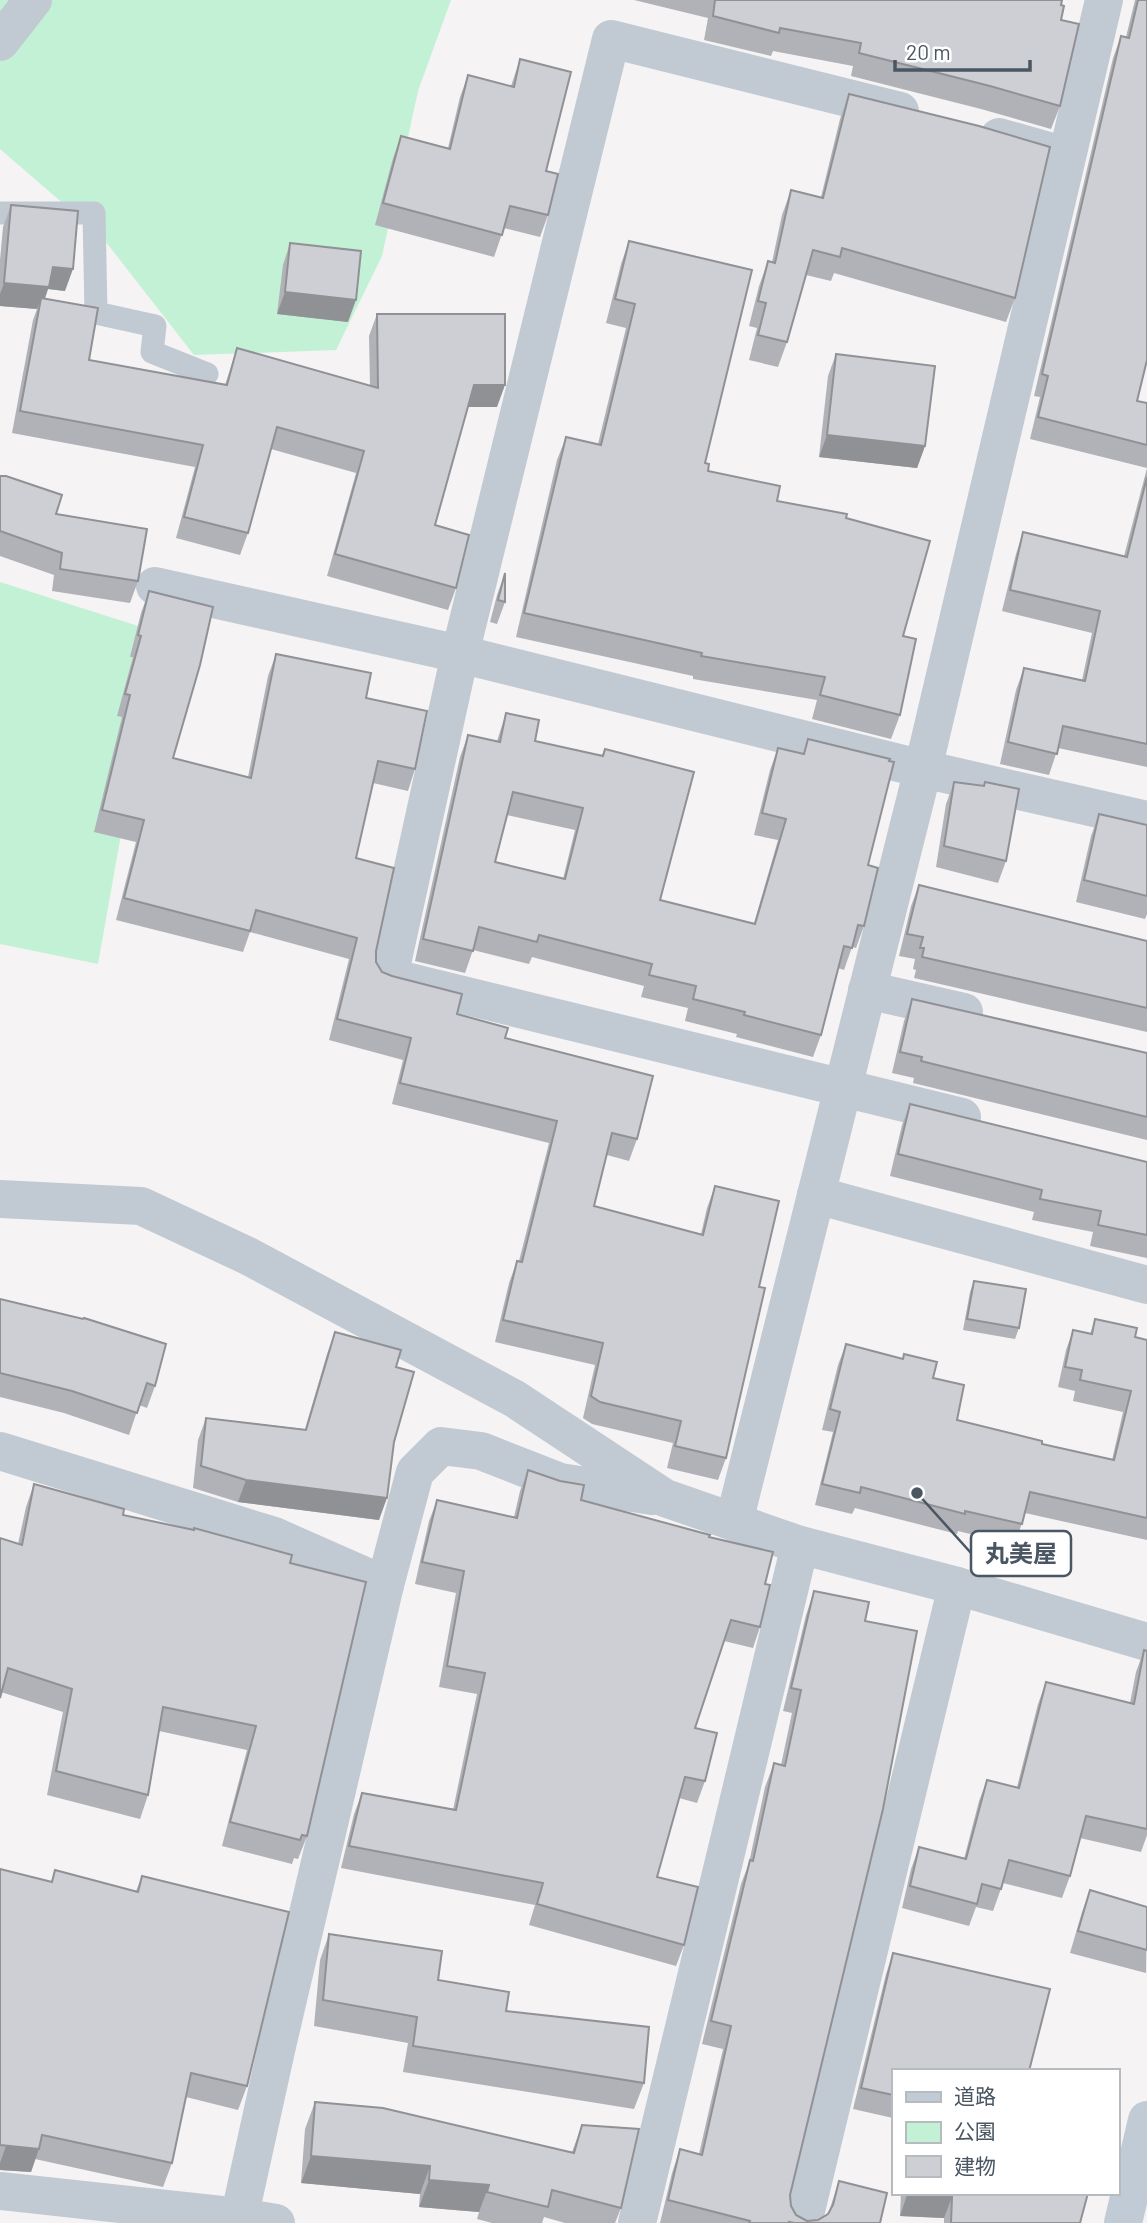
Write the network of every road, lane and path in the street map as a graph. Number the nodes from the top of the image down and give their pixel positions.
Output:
1 (33, 0) edge
2 (1104, 0) edge
3 (0, 42) edge
4 (1066, 156) junction
5 (0, 213) edge
6 (207, 374) dead end
7 (155, 586) dead end
8 (460, 654) junction
9 (923, 769) junction
10 (1147, 820) edge
11 (895, 880) junction
12 (934, 890) edge
13 (867, 990) junction
14 (1000, 1020) edge
15 (843, 1087) junction
16 (1001, 1127) edge
17 (816, 1195) junction
18 (0, 1199) edge
19 (1147, 1285) edge
20 (0, 1451) edge
21 (665, 1498) junction
22 (734, 1522) junction
23 (800, 1545) junction
24 (385, 1585) junction
25 (957, 1586) junction
26 (1147, 1642) edge
27 (1147, 2120) edge
28 (0, 2191) edge
29 (251, 2221) edge
30 (637, 2223) edge
31 (803, 2223) edge
32 (1123, 2223) edge

1 - 3 street
2 - 4 street
4 - 8 street
4 - 9 street
5 - 6 lane
7 - 8 street
8 - 9 street
8 - 15 street
9 - 10 street
9 - 11 street
11 - 12 street
11 - 13 street
13 - 14 street
13 - 15 street
15 - 16 street
15 - 17 street
17 - 19 street
17 - 22 street
18 - 21 street
20 - 24 street
21 - 22 street
21 - 24 street
22 - 23 street
23 - 25 street
23 - 30 street
24 - 29 street
25 - 26 street
25 - 31 street
27 - 32 street
28 - 29 street

